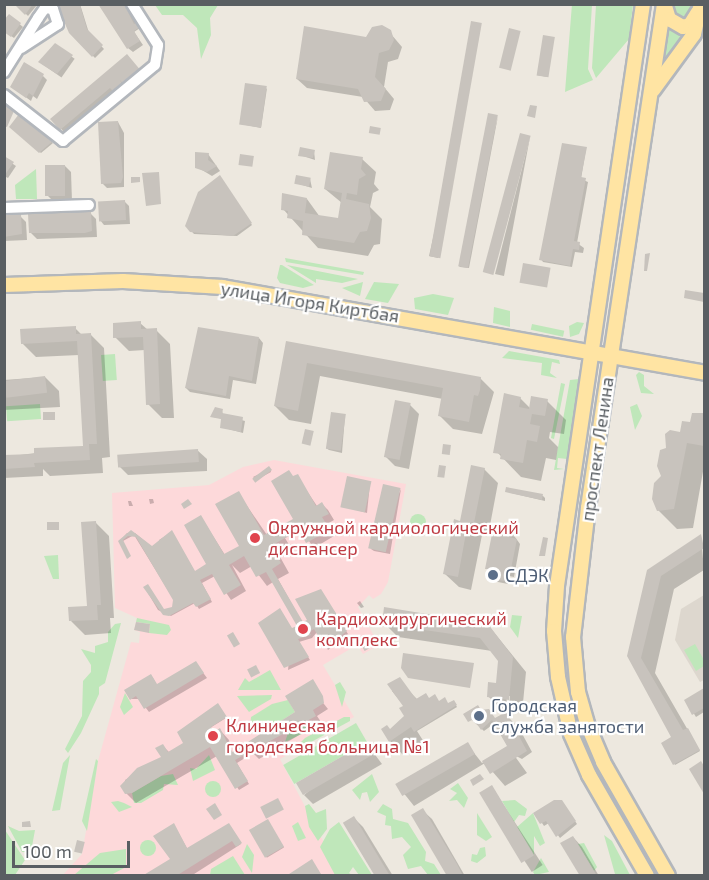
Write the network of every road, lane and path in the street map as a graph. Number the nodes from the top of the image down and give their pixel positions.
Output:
1 (132, 4) edge
2 (643, 4) edge
3 (664, 4) edge
4 (701, 4) edge
5 (21, 48) dead end
6 (4, 72) edge
7 (650, 94) junction
8 (4, 95) edge
9 (89, 205) dead end
10 (4, 208) edge
11 (4, 285) edge
12 (593, 354) junction
13 (611, 357) junction
14 (705, 373) edge
15 (647, 876) edge
16 (668, 876) edge

1 - 8 street
2 - 12 main road, проспект Ленина
3 - 4 main road
3 - 7 main road, проспект Ленина
4 - 7 main road
5 - 6 street
7 - 13 main road, проспект Ленина
9 - 10 street
11 - 12 main road, улица Игоря Киртбая
12 - 13 main road, улица Игоря Киртбая
12 - 15 main road, проспект Ленина
13 - 14 main road, улица Игоря Киртбая
13 - 16 main road, проспект Ленина

